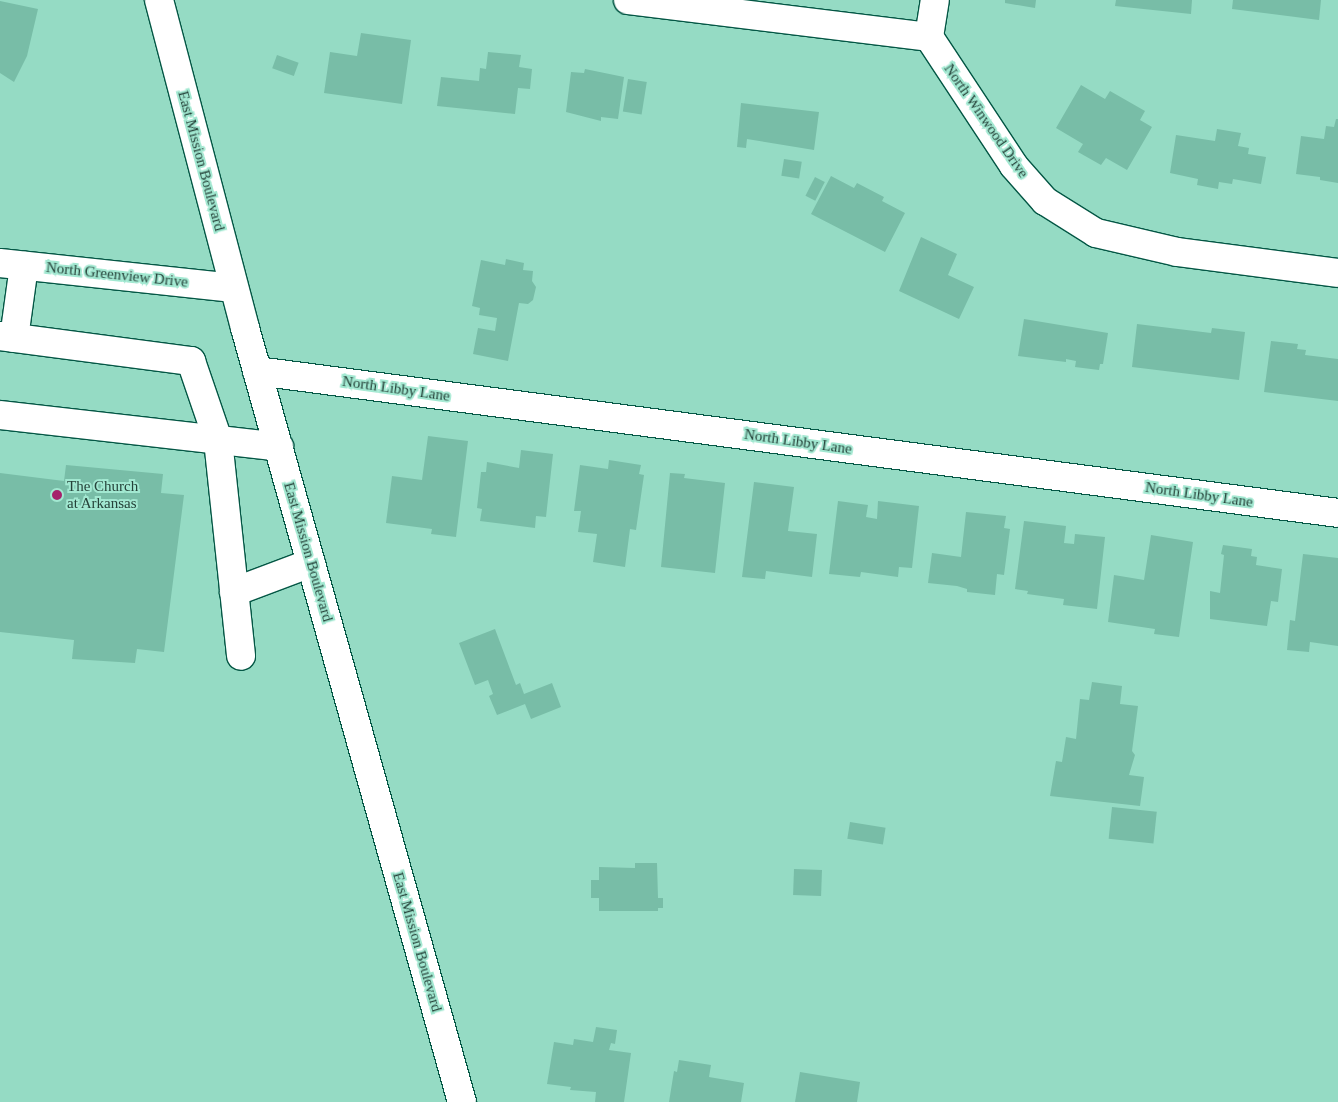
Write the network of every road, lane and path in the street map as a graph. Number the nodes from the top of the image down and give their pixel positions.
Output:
1 (159, 0) edge
2 (628, 0) edge
3 (935, 0) edge
4 (929, 37) junction
5 (12, 264) edge
6 (1338, 273) edge
7 (234, 288) junction
8 (7, 337) edge
9 (257, 371) junction
10 (0, 415) edge
11 (218, 440) junction
12 (279, 447) junction
13 (1338, 513) edge
14 (311, 563) junction
15 (234, 592) junction
16 (241, 656) dead end
17 (462, 1102) edge

1 - 7 street, East Mission Boulevard
2 - 4 street
3 - 4 street
4 - 6 street, North Winwood Drive
5 - 7 street, North Greenview Drive
5 - 8 street
7 - 9 street, East Mission Boulevard
8 - 11 street
9 - 12 street, East Mission Boulevard
9 - 13 street, North Libby Lane
10 - 11 street
11 - 12 street
11 - 15 street
12 - 14 street, East Mission Boulevard
14 - 15 street
14 - 17 street, East Mission Boulevard
15 - 16 street

